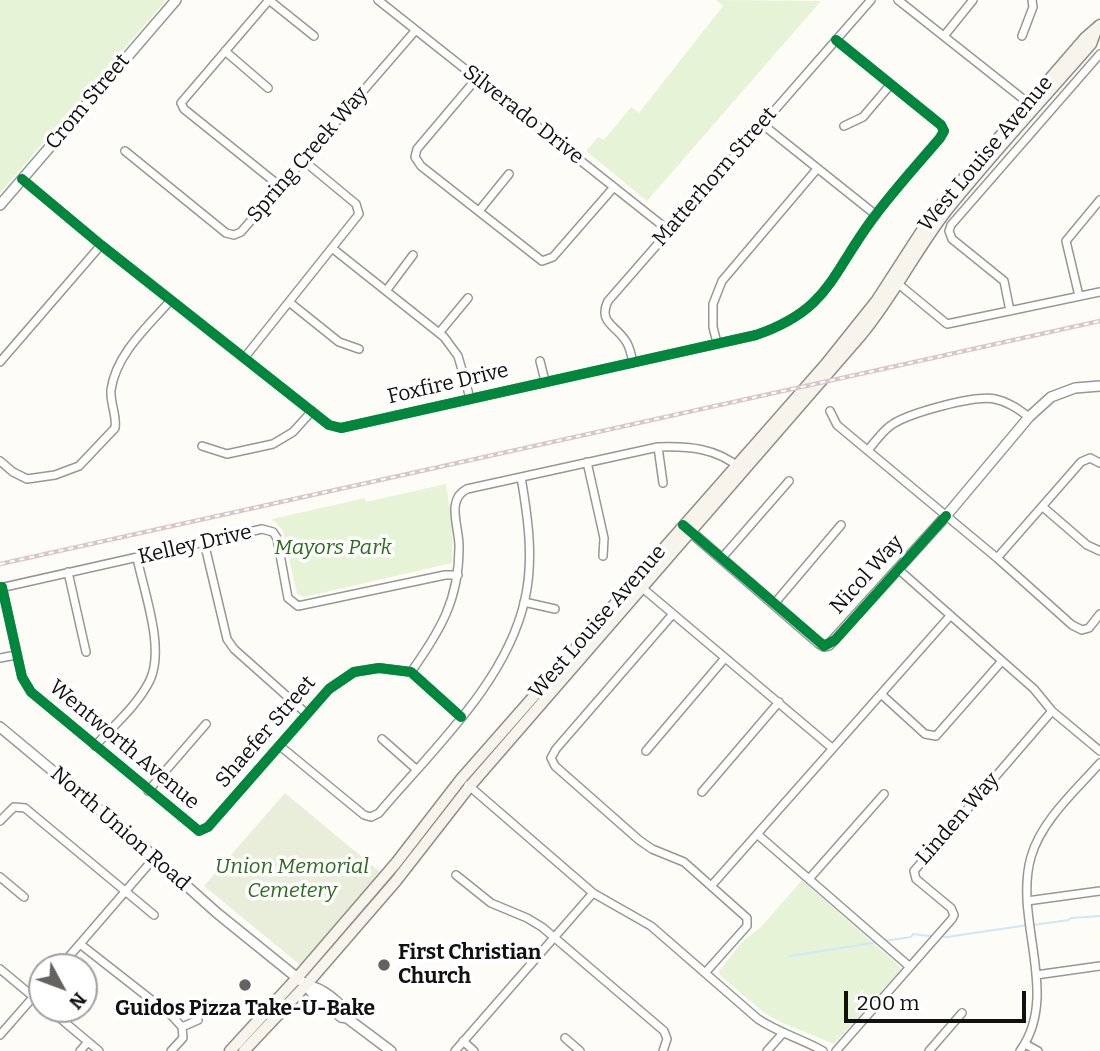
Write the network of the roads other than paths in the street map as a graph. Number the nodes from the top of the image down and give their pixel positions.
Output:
1 (176, 0) edge
2 (269, 0) edge
3 (378, 0) edge
4 (871, 0) edge
5 (898, 0) edge
6 (973, 0) edge
7 (1032, 0) edge
8 (1098, 28) edge
9 (415, 31) junction
10 (314, 36) dead end
11 (944, 36) junction
12 (1022, 36) dead end
13 (836, 40) junction
14 (225, 51) junction
15 (1100, 54) edge
16 (477, 78) junction
17 (891, 85) junction
18 (268, 88) dead end
19 (1032, 106) junction
20 (762, 124) junction
21 (844, 126) dead end
22 (1019, 127) junction
23 (1029, 135) junction
24 (125, 151) dead end
25 (304, 161) junction
26 (817, 169) junction
27 (509, 174) dead end
28 (22, 179) junction
29 (281, 187) junction
30 (614, 187) junction
31 (1100, 200) edge
32 (0, 205) edge
33 (479, 211) junction
34 (876, 215) junction
35 (668, 230) junction
36 (101, 245) junction
37 (332, 248) junction
38 (414, 255) dead end
39 (895, 282) junction
40 (386, 291) junction
41 (1100, 292) edge
42 (1079, 296) junction
43 (468, 298) dead end
44 (171, 300) junction
45 (289, 302) junction
46 (1010, 311) junction
47 (439, 333) junction
48 (717, 343) junction
49 (359, 349) dead end
50 (245, 357) junction
51 (540, 361) dead end
52 (0, 362) edge
53 (633, 362) junction
54 (545, 381) junction
55 (1100, 386) edge
56 (470, 398) junction
57 (312, 411) junction
58 (830, 411) dead end
59 (1028, 417) junction
60 (202, 446) dead end
61 (658, 447) junction
62 (868, 450) junction
63 (0, 461) edge
64 (587, 462) junction
65 (1100, 463) edge
66 (740, 468) junction
67 (522, 477) junction
68 (789, 481) dead end
69 (663, 483) dead end
70 (1043, 507) junction
71 (946, 516) junction
72 (841, 525) dead end
73 (687, 529) junction
74 (204, 542) junction
75 (1100, 551) edge
76 (603, 555) dead end
77 (137, 558) junction
78 (721, 558) junction
79 (998, 558) junction
80 (898, 569) junction
81 (68, 572) junction
82 (458, 575) junction
83 (638, 584) junction
84 (1, 588) edge
85 (524, 602) junction
86 (774, 604) junction
87 (555, 609) dead end
88 (1100, 614) edge
89 (672, 615) junction
90 (950, 616) junction
91 (86, 652) dead end
92 (16, 655) junction
93 (725, 658) junction
94 (0, 659) edge
95 (1002, 661) junction
96 (411, 672) junction
97 (881, 694) junction
98 (779, 702) junction
99 (1052, 711) junction
100 (307, 714) junction
101 (461, 717) junction
102 (206, 724) dead end
103 (0, 727) edge
104 (382, 739) dead end
105 (280, 746) junction
106 (95, 747) junction
107 (832, 748) junction
108 (646, 751) dead end
109 (1100, 751) edge
110 (1100, 763) edge
111 (416, 769) junction
112 (461, 779) junction
113 (470, 786) junction
114 (148, 791) junction
115 (702, 792) dead end
116 (884, 794) dead end
117 (0, 821) edge
118 (213, 822) joint
119 (757, 834) junction
120 (155, 857) junction
121 (456, 875) dead end
122 (0, 877) edge
123 (809, 879) junction
124 (712, 886) junction
125 (126, 891) junction
126 (1100, 891) edge
127 (593, 893) junction
128 (24, 897) dead end
129 (1027, 901) junction
130 (155, 915) dead end
131 (554, 936) junction
132 (80, 944) junction
133 (72, 953) edge
134 (1100, 966) edge
135 (910, 967) junction
136 (0, 969) edge
137 (705, 972) junction
138 (1036, 975) junction
139 (301, 982) junction
140 (28, 991) edge
141 (28, 1003) edge
142 (962, 1013) dead end
143 (198, 1020) dead end
144 (65, 1023) edge
145 (182, 1027) junction
146 (783, 1033) junction
147 (0, 1035) edge
148 (565, 1038) dead end
149 (463, 1041) junction
150 (88, 1042) junction
151 (1026, 1044) junction
152 (80, 1051) edge
153 (99, 1051) edge
154 (171, 1051) edge
155 (230, 1051) edge
156 (244, 1051) edge
157 (391, 1051) edge
158 (455, 1051) edge
159 (474, 1051) edge
160 (580, 1051) edge
161 (663, 1051) edge
162 (766, 1051) edge
163 (823, 1051) edge
164 (836, 1051) edge
165 (929, 1051) edge
166 (1020, 1051) edge
167 (1038, 1051) edge

1 - 28 street, Crom Street
2 - 10 street
2 - 14 street
3 - 9 street, Silverado Drive
4 - 13 street, Matterhorn Street
5 - 11 street
6 - 11 street
7 - 12 street
8 - 19 main road, West Louise Avenue
9 - 16 street, Silverado Drive
9 - 25 street, Spring Creek Way
11 - 19 street
13 - 17 street
13 - 20 street, Matterhorn Street
14 - 18 street
14 - 29 street
15 - 23 street
16 - 30 street, Silverado Drive
16 - 33 street
17 - 21 street
17 - 34 street, Foxfire Drive
19 - 22 main road, West Louise Avenue
19 - 39 main road, West Louise Avenue
20 - 26 street
20 - 35 street, Matterhorn Street
22 - 23 street
22 - 39 main road, West Louise Avenue
23 - 46 street
24 - 29 street, Spring Creek Way
25 - 29 street, Spring Creek Way
25 - 37 street
26 - 34 street
26 - 48 street
27 - 33 street
28 - 32 street, Crom Street
28 - 36 street, Foxfire Drive
30 - 33 street
30 - 35 street, Silverado Drive
31 - 42 street
34 - 48 street, Foxfire Drive
35 - 53 street, Matterhorn Street
36 - 44 street, Foxfire Drive
36 - 52 street
37 - 40 street
37 - 45 street
38 - 40 street
39 - 46 street
39 - 66 main road, West Louise Avenue
40 - 47 street
41 - 42 street
42 - 46 street
43 - 47 street
44 - 50 street, Foxfire Drive
44 - 63 street
45 - 49 street
45 - 50 street
47 - 56 street
48 - 53 street, Foxfire Drive
50 - 57 street, Foxfire Drive
51 - 54 street
53 - 54 street, Foxfire Drive
54 - 56 street, Foxfire Drive
55 - 59 street, Nicol Way
56 - 57 street, Foxfire Drive
57 - 60 street
58 - 62 street
59 - 62 street
59 - 71 street, Nicol Way
61 - 64 street
61 - 66 street
61 - 69 street
62 - 71 street
64 - 67 street
64 - 76 street
65 - 70 street
66 - 73 main road, West Louise Avenue
67 - 82 street
67 - 85 street
68 - 78 street
70 - 75 street
70 - 79 street
71 - 79 street
71 - 80 street, Nicol Way
72 - 86 street
73 - 78 street
73 - 83 main road, West Louise Avenue
74 - 77 street, Kelley Drive
74 - 82 street, Kelley Drive
74 - 100 street
77 - 81 street, Kelley Drive
77 - 106 street
78 - 86 street
79 - 88 street
80 - 86 street, Nicol Way
80 - 90 street
81 - 84 street, Kelley Drive
81 - 91 street
82 - 96 street
83 - 89 street
83 - 112 main road, West Louise Avenue
83 - 113 main road, West Louise Avenue
84 - 92 street, Wentworth Avenue
85 - 87 street
85 - 101 street
89 - 93 street
89 - 124 street
90 - 95 street
90 - 97 street
92 - 94 street
92 - 106 street, Wentworth Avenue
93 - 98 street
93 - 108 street
95 - 97 street
95 - 99 street
96 - 100 street, Shaefer Street
96 - 101 street
97 - 107 street
98 - 107 street
98 - 115 street
99 - 109 street
99 - 135 street, Linden Way
100 - 105 street, Shaefer Street
101 - 111 street
102 - 114 street
103 - 120 street, North Union Road
104 - 111 street
105 - 111 street
105 - 118 street, Shaefer Street
106 - 114 street, Wentworth Avenue
107 - 119 street
110 - 129 street
112 - 113 street
112 - 139 main road, West Louise Avenue
113 - 127 street
113 - 139 main road, West Louise Avenue
114 - 118 street, Wentworth Avenue
116 - 123 street
117 - 125 street
119 - 123 street
119 - 124 street
120 - 125 street
120 - 139 street, North Union Road
121 - 131 street
122 - 128 street
123 - 135 street
124 - 137 street
125 - 130 street
125 - 132 street
126 - 129 street
127 - 131 street
127 - 137 street
129 - 138 street
131 - 149 street
131 - 161 street
132 - 133 street
132 - 145 street
134 - 138 street
135 - 164 street, Linden Way
136 - 140 street
137 - 146 street
138 - 151 street
139 - 155 main road, West Louise Avenue
139 - 156 main road, West Louise Avenue
139 - 157 street, North Union Road
141 - 147 street
142 - 165 street
143 - 145 street
144 - 150 street
145 - 154 street
146 - 162 street
146 - 163 street
148 - 160 street
149 - 158 street
149 - 159 street
150 - 152 street
150 - 153 street
151 - 166 street
151 - 167 street

